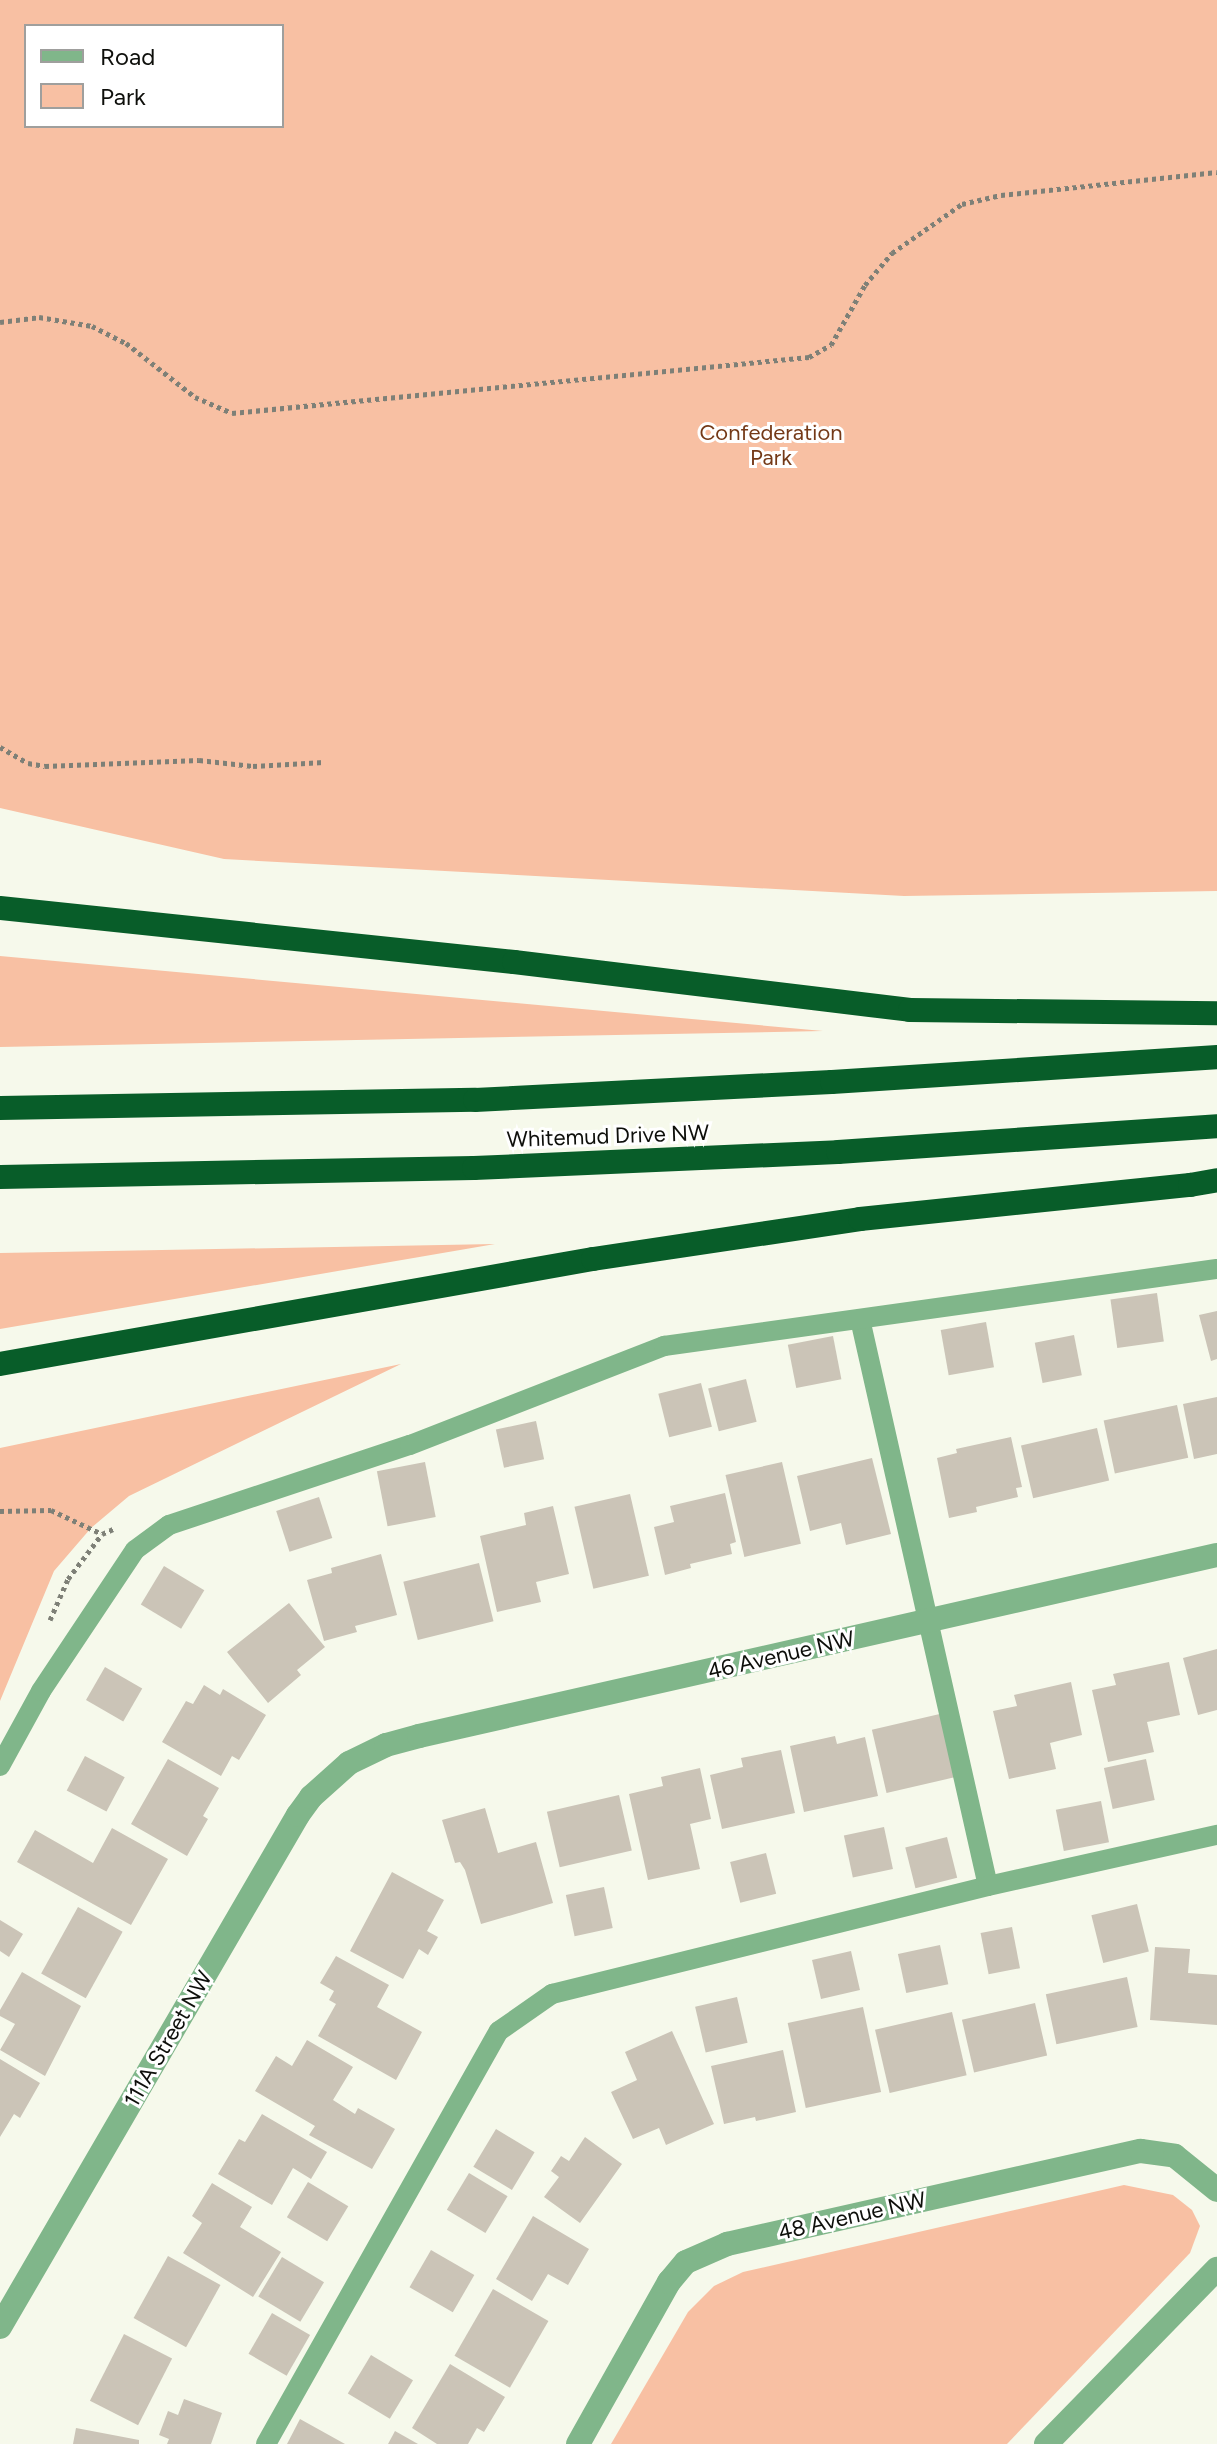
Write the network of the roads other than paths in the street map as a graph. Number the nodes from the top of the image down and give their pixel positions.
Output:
1 (0, 908) edge
2 (1217, 1013) edge
3 (1217, 1057) edge
4 (0, 1108) edge
5 (1217, 1126) edge
6 (0, 1177) edge
7 (1217, 1180) edge
8 (1217, 1269) edge
9 (860, 1319) junction
10 (0, 1364) edge
11 (1217, 1555) edge
12 (926, 1622) junction
13 (349, 1763) joint
14 (0, 1766) edge
15 (1217, 1835) edge
16 (988, 1886) junction
17 (1217, 2190) edge
18 (1217, 2269) edge
19 (0, 2327) edge
20 (266, 2444) edge
21 (578, 2444) edge
22 (1046, 2444) edge

1 - 2 highway
3 - 4 highway, Whitemud Drive NW
5 - 6 highway, Whitemud Drive NW
7 - 10 highway
8 - 9 lane
9 - 12 lane
9 - 14 lane
11 - 12 street, 46 Avenue NW
12 - 13 street, 46 Avenue NW
12 - 16 lane
13 - 19 street, 111A Street NW
15 - 16 lane
16 - 20 lane
17 - 21 street, 48 Avenue NW
18 - 22 street

